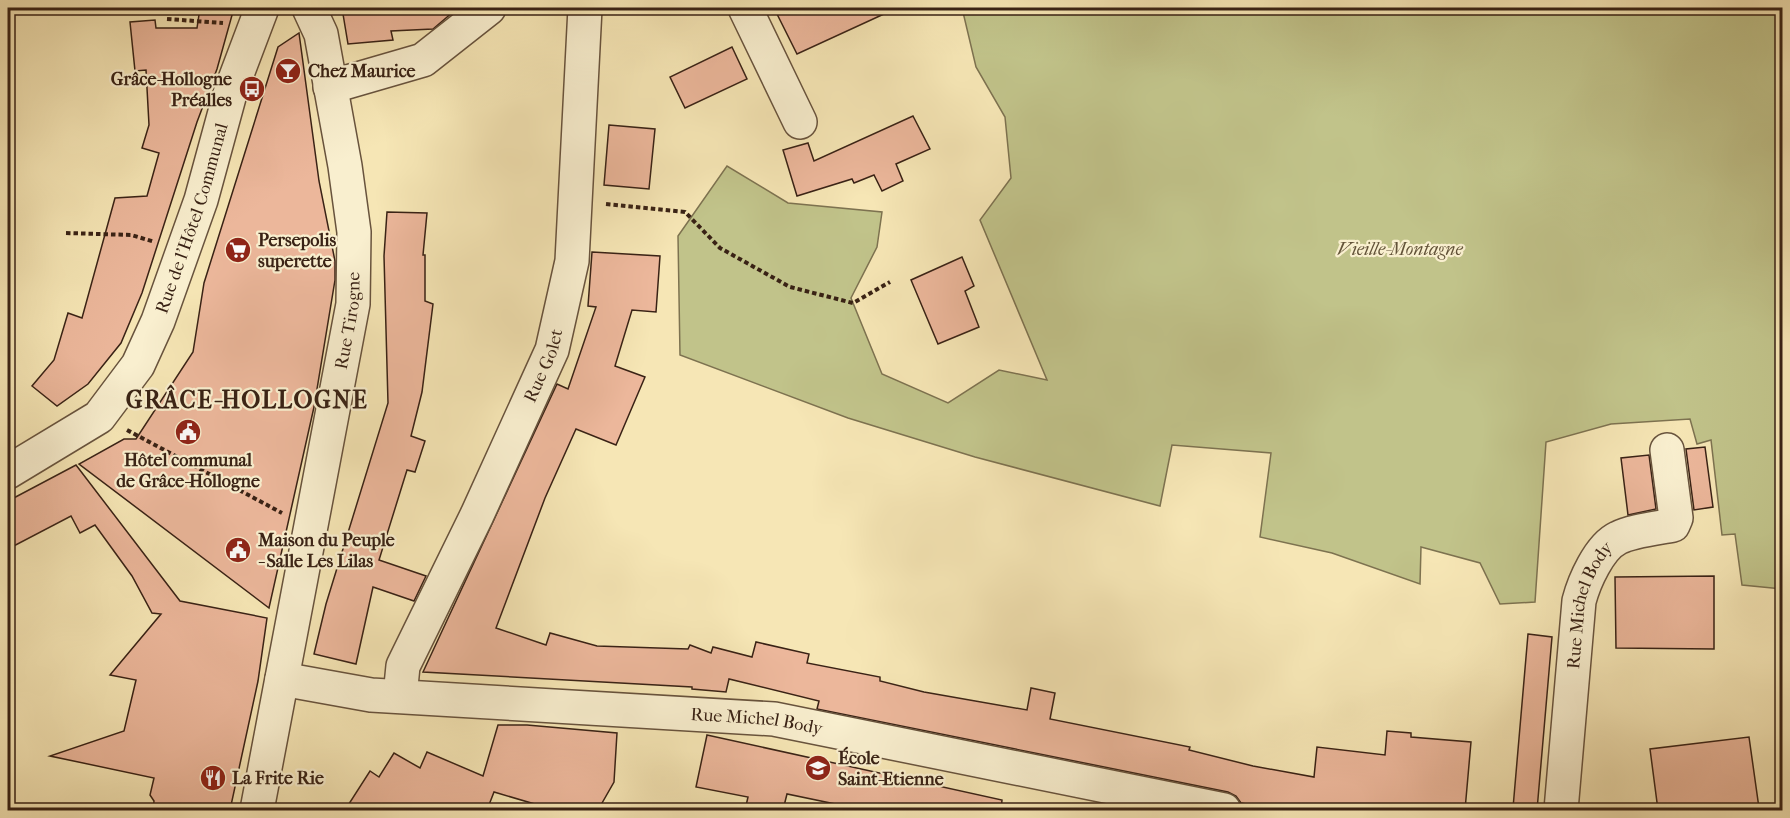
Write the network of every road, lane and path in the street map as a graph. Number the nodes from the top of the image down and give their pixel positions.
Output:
1 (309, 8) edge
2 (489, 8) edge
3 (585, 8) edge
4 (745, 8) edge
5 (258, 17) edge
6 (167, 19) dead end
7 (330, 87) junction
8 (800, 122) dead end
9 (575, 200) junction
10 (66, 233) dead end
11 (183, 250) junction
12 (890, 282) dead end
13 (99, 417) junction
14 (1667, 450) dead end
15 (8, 472) edge
16 (309, 528) junction
17 (282, 679) junction
18 (400, 696) junction
19 (257, 810) edge
20 (1224, 810) edge
21 (1561, 810) edge

1 - 7 street, Rue Tirogne
2 - 7 street
3 - 9 street, Rue Golet
4 - 8 street
5 - 6 path
5 - 11 street, Rue de l'Hôtel Communal
7 - 16 street, Rue Tirogne
9 - 12 path
9 - 18 street, Rue Golet
10 - 11 path
11 - 13 street, Rue de l'Hôtel Communal
13 - 15 street
13 - 16 path
14 - 21 street, Rue Michel Body
16 - 17 street, Rue Tirogne
17 - 18 street, Rue Michel Body
17 - 19 street, Rue Tirogne
18 - 20 street, Rue Michel Body

